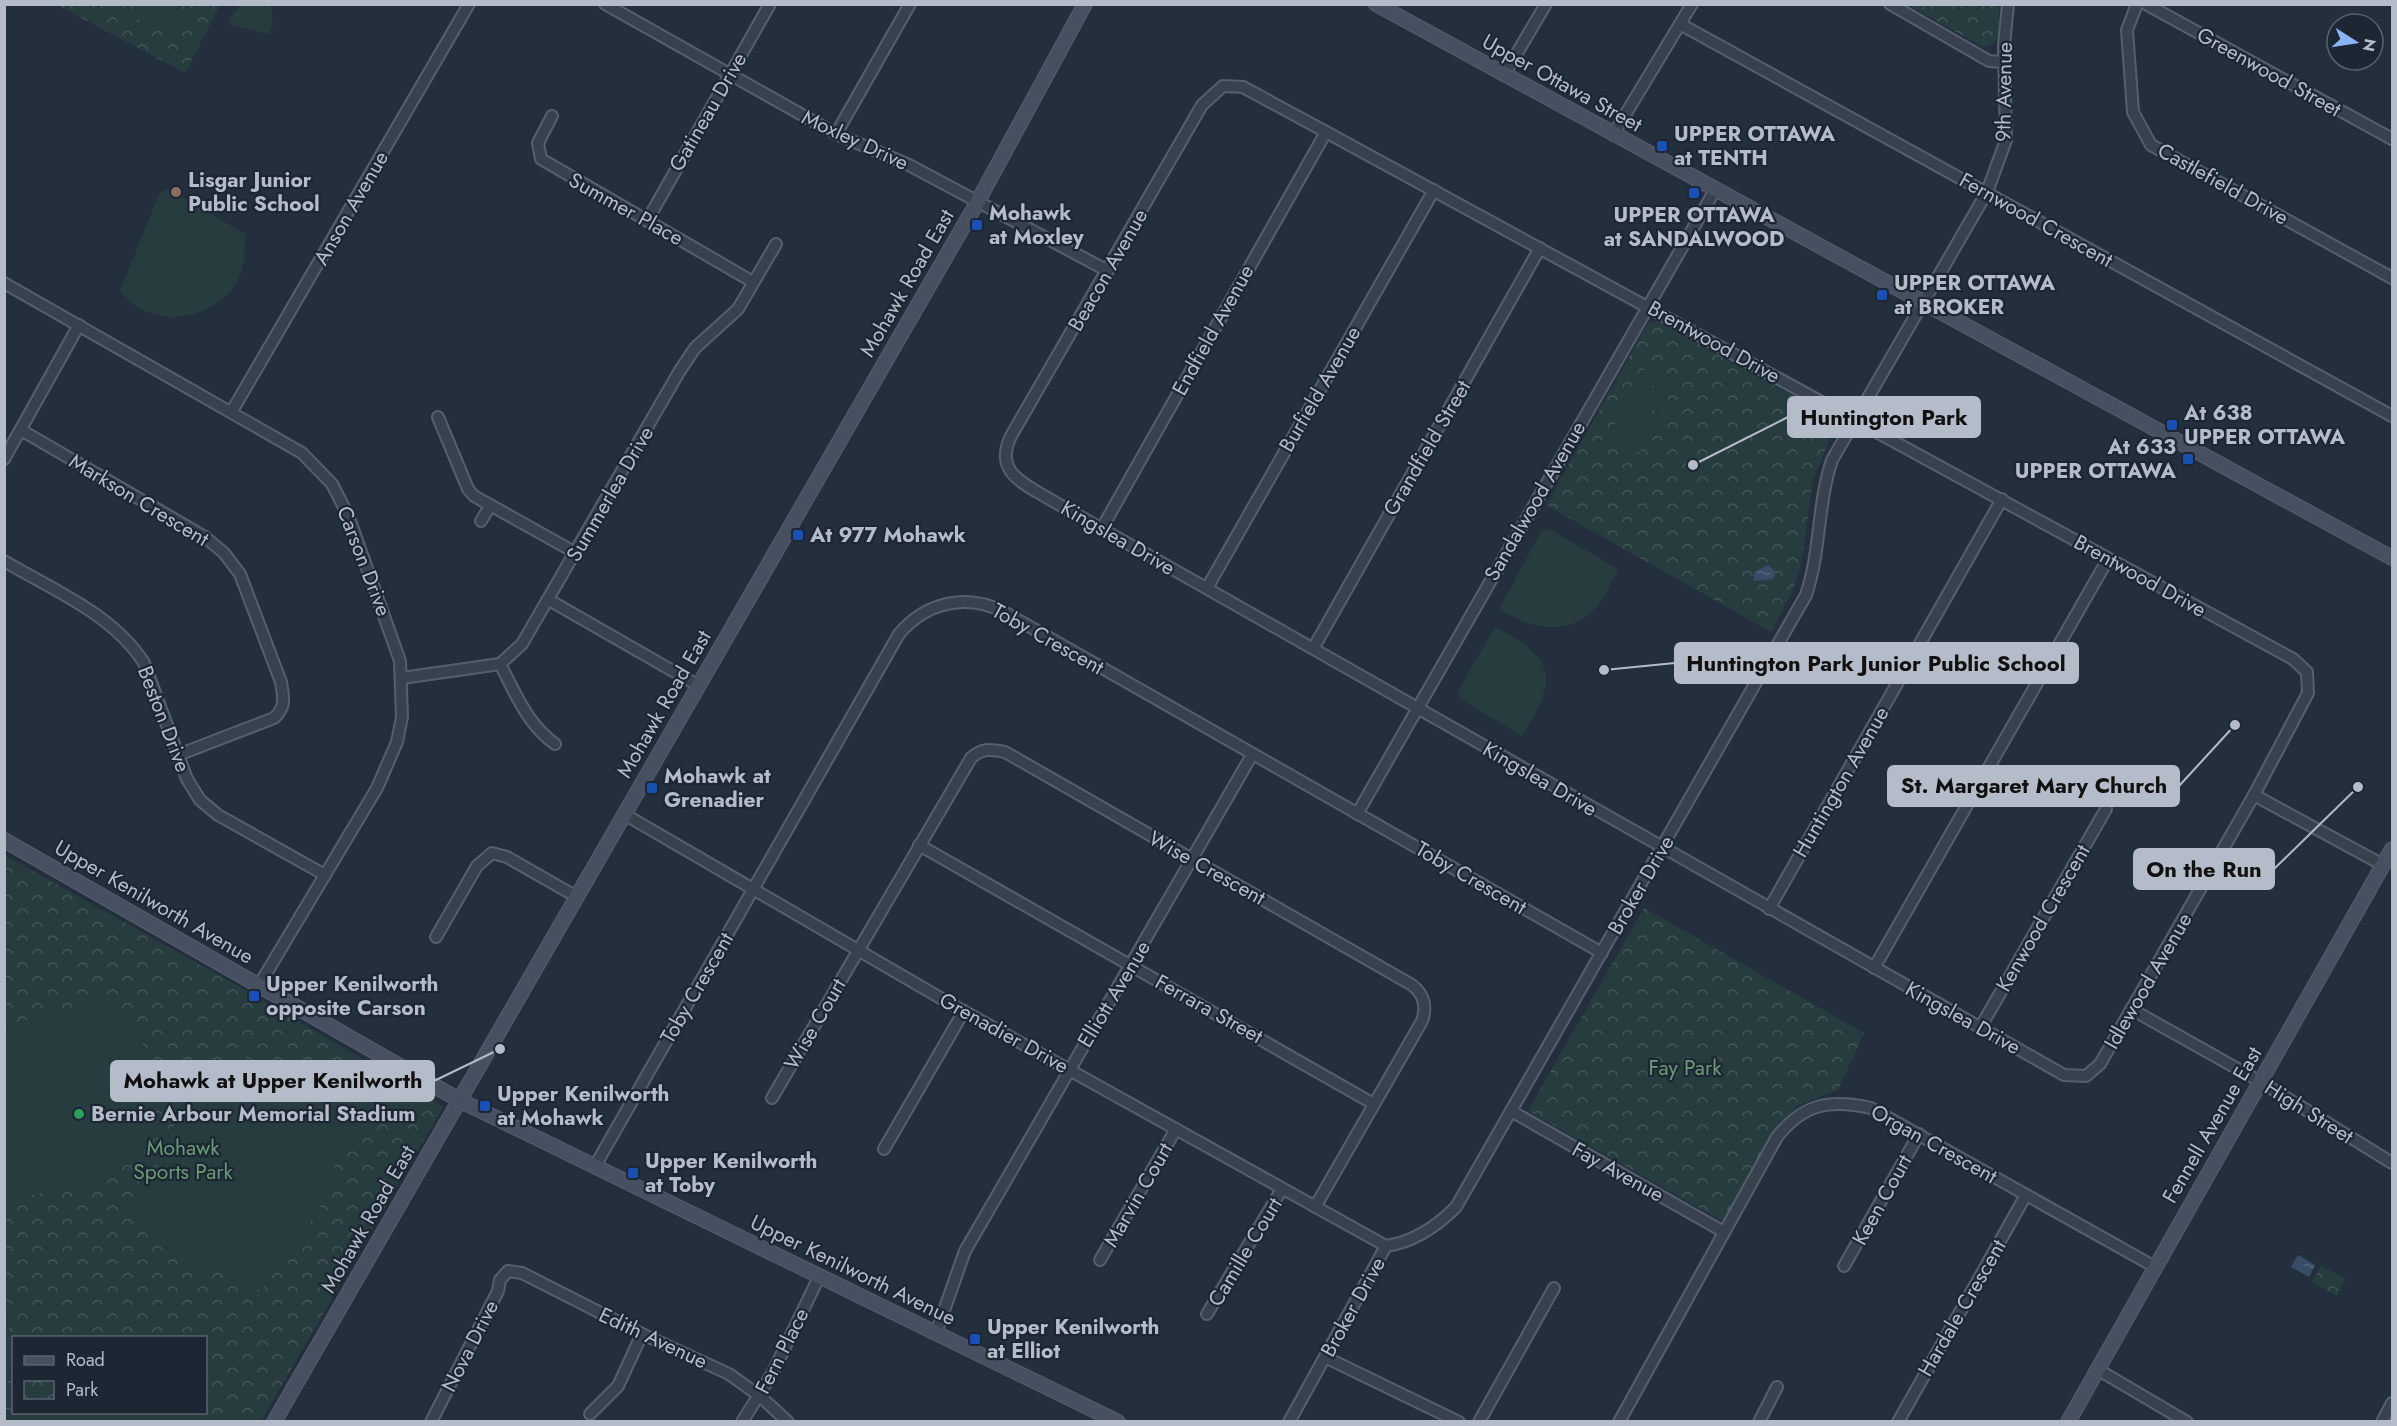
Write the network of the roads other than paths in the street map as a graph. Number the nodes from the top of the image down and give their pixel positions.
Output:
1 (469, 4) edge
2 (605, 4) edge
3 (770, 4) edge
4 (910, 4) edge
5 (1085, 4) edge
6 (1376, 4) edge
7 (1546, 4) edge
8 (1692, 4) edge
9 (1890, 4) edge
10 (2008, 4) edge
11 (2137, 4) edge
12 (2146, 4) edge
13 (1392, 8) edge
14 (1680, 24) junction
15 (2004, 62) junction
16 (729, 75) junction
17 (1504, 75) junction
18 (1223, 86) joint
19 (552, 116) dead end
20 (1326, 132) junction
21 (836, 134) junction
22 (1613, 135) junction
23 (2392, 139) edge
24 (1434, 190) junction
25 (1715, 190) junction
26 (1987, 192) junction
27 (978, 201) junction
28 (647, 221) junction
29 (776, 244) dead end
30 (1540, 248) junction
31 (1108, 271) junction
32 (2392, 278) edge
33 (753, 282) junction
34 (4, 283) edge
35 (1922, 303) junction
36 (1647, 306) junction
37 (79, 325) junction
38 (232, 411) junction
39 (2392, 416) edge
40 (438, 417) dead end
41 (1855, 420) junction
42 (21, 430) junction
43 (4, 459) edge
44 (1006, 462) joint
45 (2002, 499) junction
46 (490, 506) junction
47 (481, 521) dead end
48 (1102, 528) junction
49 (576, 553) junction
50 (2392, 558) edge
51 (2108, 559) junction
52 (4, 561) edge
53 (1206, 588) junction
54 (549, 600) junction
55 (1314, 647) junction
56 (500, 664) junction
57 (402, 678) junction
58 (699, 686) junction
59 (2308, 693) joint
60 (1418, 708) junction
61 (555, 744) dead end
62 (178, 755) junction
63 (1251, 755) junction
64 (2254, 795) junction
65 (2106, 809) dead end
66 (624, 814) junction
67 (1357, 814) junction
68 (4, 840) edge
69 (919, 845) junction
70 (1662, 848) junction
71 (2392, 849) edge
72 (1192, 860) junction
73 (2383, 865) junction
74 (325, 874) junction
75 (754, 889) junction
76 (577, 897) junction
77 (1769, 909) junction
78 (436, 937) dead end
79 (858, 950) junction
80 (1602, 952) junction
81 (1130, 965) junction
82 (1874, 968) junction
83 (258, 987) junction
84 (2131, 1009) junction
85 (964, 1011) junction
86 (1980, 1028) junction
87 (1069, 1070) junction
88 (2086, 1076) joint
89 (2261, 1082) junction
90 (772, 1098) dead end
91 (461, 1101) junction
92 (1372, 1103) junction
93 (1511, 1111) junction
94 (1176, 1130) junction
95 (1919, 1134) junction
96 (884, 1149) dead end
97 (2392, 1163) edge
98 (595, 1166) junction
99 (1282, 1189) junction
100 (2026, 1195) junction
101 (1315, 1207) junction
102 (1724, 1232) junction
103 (1386, 1246) junction
104 (1100, 1260) dead end
105 (1845, 1266) dead end
106 (2154, 1267) junction
107 (508, 1271) joint
108 (819, 1277) junction
109 (1554, 1288) dead end
110 (1208, 1314) dead end
111 (936, 1333) junction
112 (642, 1334) junction
113 (1325, 1357) junction
114 (2097, 1369) junction
115 (1777, 1387) dead end
116 (760, 1396) junction
117 (2392, 1403) edge
118 (590, 1413) dead end
119 (274, 1422) edge
120 (431, 1422) edge
121 (742, 1422) edge
122 (788, 1422) edge
123 (1118, 1422) edge
124 (1288, 1422) edge
125 (1459, 1422) edge
126 (1479, 1422) edge
127 (1619, 1422) edge
128 (1759, 1422) edge
129 (1898, 1422) edge
130 (2068, 1422) edge
131 (2187, 1422) edge
132 (2382, 1422) edge

1 - 38 street, Anson Avenue
2 - 16 street, Moxley Drive
3 - 16 street, Gatineau Drive
4 - 21 street
5 - 27 main road, Mohawk Road East
6 - 13 main road, Upper Ottawa Street
7 - 17 street
8 - 14 street
9 - 15 street
10 - 15 street, 9th Avenue
11 - 32 street, Castlefield Drive
12 - 23 street, Greenwood Street
13 - 17 main road, Upper Ottawa Street
14 - 22 street
14 - 26 street, Fernwood Crescent
15 - 26 street, 9th Avenue
16 - 21 street, Moxley Drive
16 - 28 street, Gatineau Drive
17 - 22 main road, Upper Ottawa Street
18 - 20 street, Brentwood Drive
18 - 31 street, Beacon Avenue
19 - 28 street, Summer Place
20 - 24 street, Brentwood Drive
20 - 48 street, Endfield Avenue
21 - 27 street, Moxley Drive
22 - 25 main road, Upper Ottawa Street
24 - 30 street, Brentwood Drive
24 - 53 street, Burfield Avenue
25 - 35 main road, Upper Ottawa Street
25 - 36 street, Sandalwood Avenue
26 - 35 street, 9th Avenue
26 - 39 street, Fernwood Crescent
27 - 31 street, Moxley Drive
27 - 58 main road, Mohawk Road East
28 - 33 street, Summer Place
29 - 33 street, Summerlea Drive
30 - 36 street, Brentwood Drive
30 - 55 street, Grandfield Street
31 - 44 street, Beacon Avenue
33 - 49 street, Summerlea Drive
34 - 37 street, Carson Drive
35 - 41 street, Broker Drive
35 - 50 main road, Upper Ottawa Street
36 - 41 street, Brentwood Drive
36 - 60 street, Sandalwood Avenue
37 - 38 street, Carson Drive
37 - 42 street
38 - 57 street, Carson Drive
40 - 46 street
41 - 45 street, Brentwood Drive
41 - 70 street, Broker Drive
42 - 43 street
42 - 62 street, Markson Crescent
44 - 48 street, Kingslea Drive
45 - 51 street, Brentwood Drive
45 - 77 street, Huntington Avenue
46 - 47 street
46 - 49 street
48 - 53 street, Kingslea Drive
49 - 54 street, Summerlea Drive
51 - 59 street, Brentwood Drive
51 - 82 street
52 - 62 street, Beston Drive
53 - 55 street, Kingslea Drive
54 - 56 street, Summerlea Drive
54 - 58 street
55 - 60 street, Kingslea Drive
56 - 57 street
56 - 61 street
57 - 74 street, Carson Drive
58 - 66 main road, Mohawk Road East
59 - 64 street, Idlewood Avenue
60 - 67 street, Sandalwood Avenue
60 - 70 street, Kingslea Drive
62 - 74 street, Beston Drive
63 - 67 street, Toby Crescent
63 - 72 street, Elliott Avenue
63 - 75 street, Toby Crescent
64 - 73 street
64 - 84 street, Idlewood Avenue
65 - 86 street, Kenwood Crescent
66 - 75 street, Grenadier Drive
66 - 76 main road, Mohawk Road East
67 - 80 street, Toby Crescent
68 - 83 main road, Upper Kenilworth Avenue
69 - 72 street, Wise Crescent
69 - 79 street, Wise Crescent
69 - 81 street, Ferrara Street
70 - 77 street, Kingslea Drive
70 - 80 street, Broker Drive
71 - 73 main road, Fennell Avenue East
72 - 81 street, Elliott Avenue
72 - 92 street, Wise Crescent
73 - 89 main road, Fennell Avenue East
74 - 83 street, Carson Drive
75 - 79 street, Grenadier Drive
75 - 98 street, Toby Crescent
76 - 78 street
76 - 91 main road, Mohawk Road East
77 - 82 street, Kingslea Drive
79 - 85 street, Grenadier Drive
79 - 90 street, Wise Court
80 - 93 street, Broker Drive
81 - 87 street, Elliott Avenue
81 - 92 street, Ferrara Street
82 - 86 street, Kingslea Drive
83 - 91 main road, Upper Kenilworth Avenue
84 - 88 street, Idlewood Avenue
84 - 89 street, High Street
85 - 87 street, Grenadier Drive
85 - 96 street
86 - 88 street, Kingslea Drive
87 - 94 street, Grenadier Drive
87 - 111 street, Elliott Avenue
89 - 97 street, High Street
89 - 106 main road, Fennell Avenue East
91 - 98 main road, Upper Kenilworth Avenue
91 - 119 main road, Mohawk Road East
92 - 101 street, Wise Crescent
93 - 102 street, Fay Avenue
93 - 103 street, Broker Drive
94 - 99 street, Grenadier Drive
94 - 104 street, Marvin Court
95 - 100 street, Organ Crescent
95 - 102 street, Organ Crescent
95 - 105 street, Keen Court
98 - 108 main road, Upper Kenilworth Avenue
99 - 101 street, Grenadier Drive
99 - 110 street, Camille Court
100 - 106 street, Organ Crescent
100 - 129 street, Hardale Crescent
101 - 103 street, Grenadier Drive
102 - 127 street, Organ Crescent
103 - 113 street, Broker Drive
106 - 114 main road, Fennell Avenue East
107 - 112 street, Edith Avenue
107 - 120 street, Nova Drive
108 - 111 main road, Upper Kenilworth Avenue
108 - 116 street, Fern Place
109 - 126 street
111 - 123 main road, Upper Kenilworth Avenue
112 - 116 street, Edith Avenue
112 - 118 street
113 - 124 street, Broker Drive
113 - 125 street
114 - 130 main road, Fennell Avenue East
114 - 131 street
115 - 128 street
116 - 121 street, Fern Place
116 - 122 street, Edith Avenue
117 - 132 street

